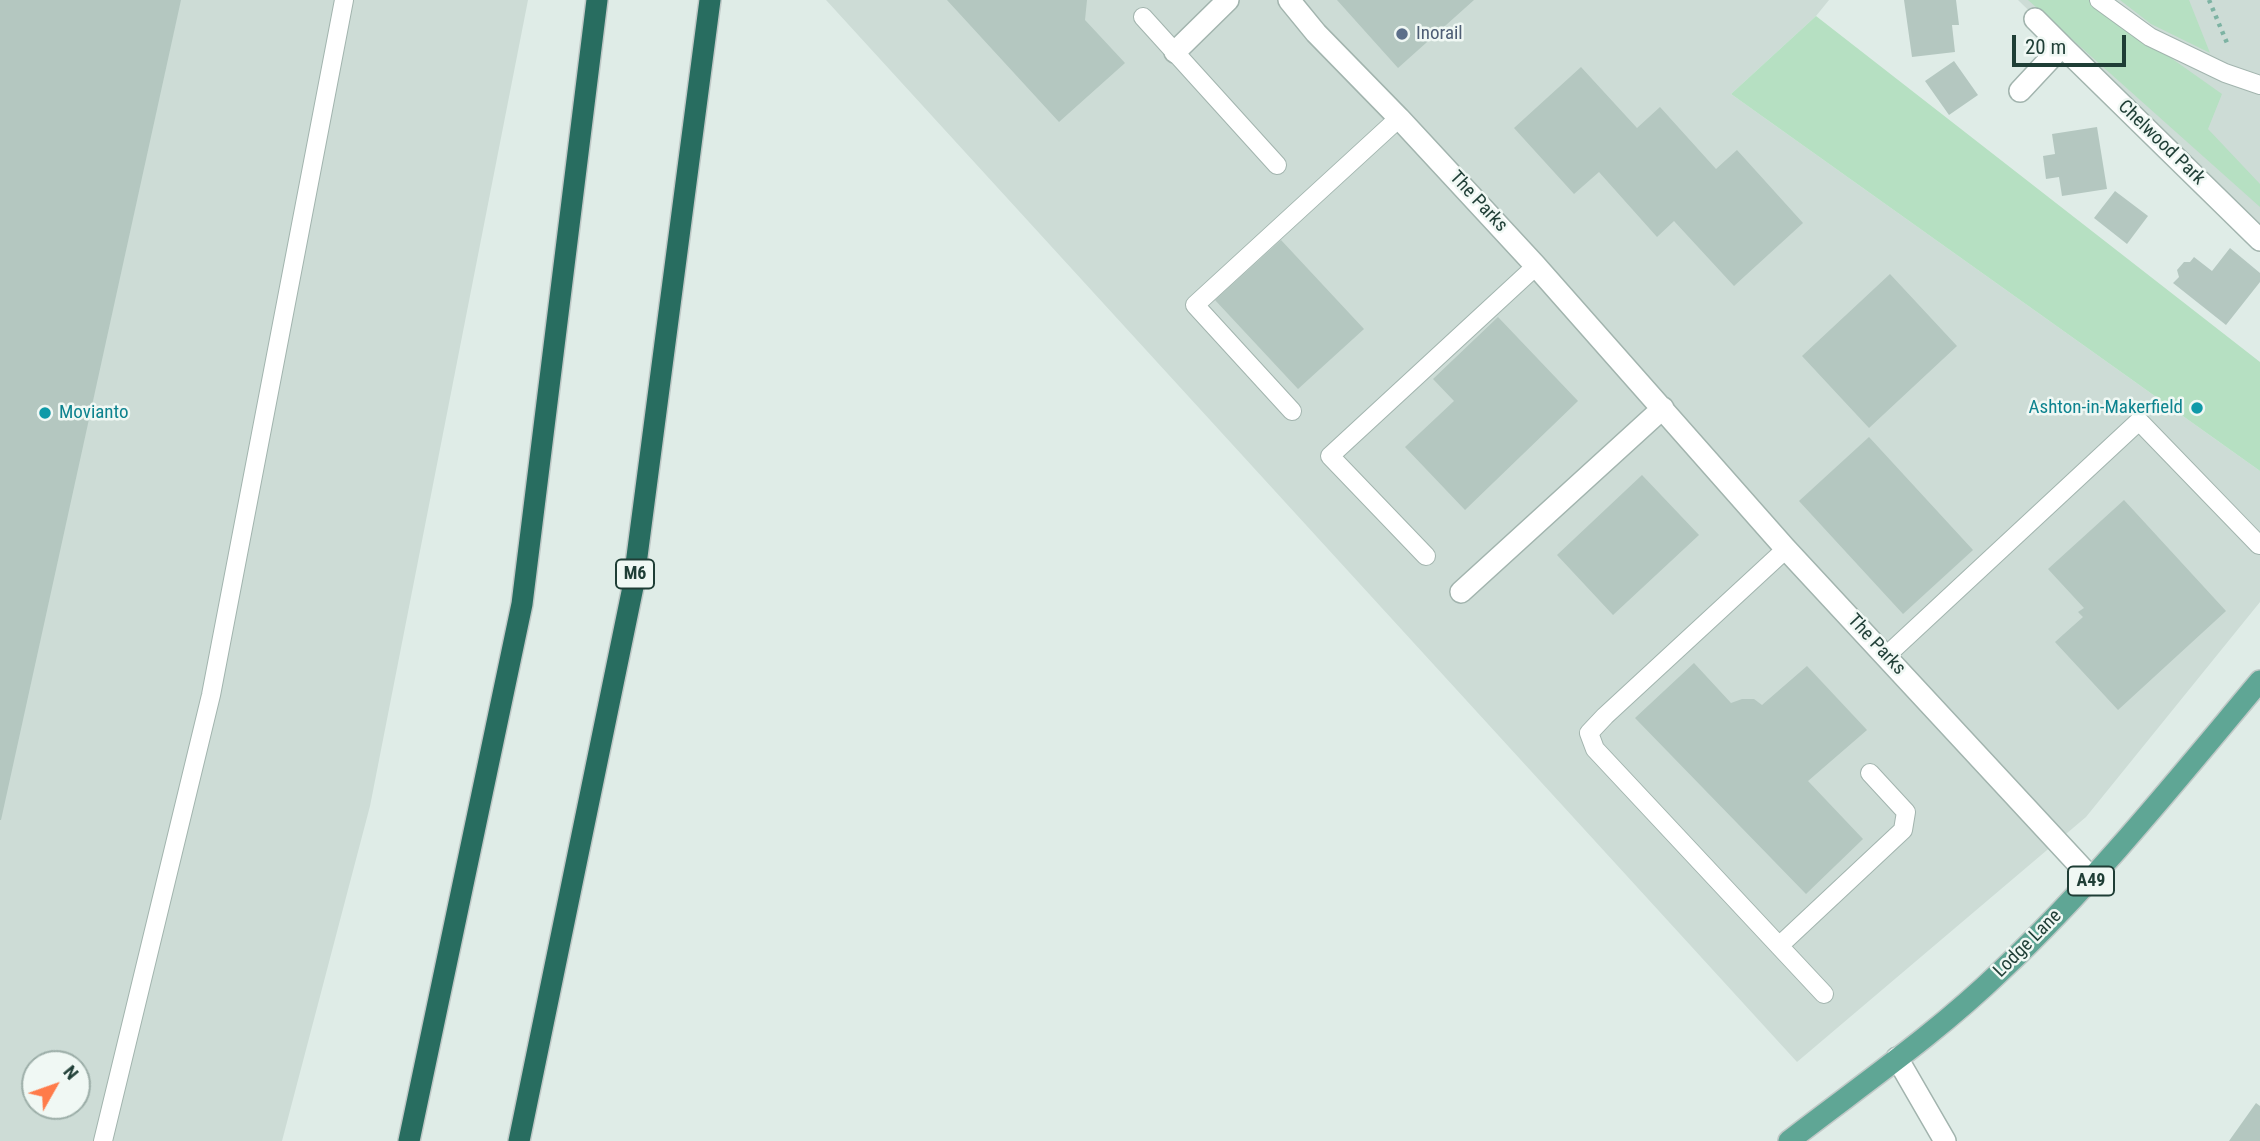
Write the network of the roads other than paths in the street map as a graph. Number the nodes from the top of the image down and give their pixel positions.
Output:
1 (344, 0) edge
2 (597, 0) edge
3 (710, 0) edge
4 (1228, 0) edge
5 (1289, 0) edge
6 (2099, 0) edge
7 (1143, 17) dead end
8 (2035, 19) dead end
9 (2062, 46) junction
10 (1175, 52) junction
11 (2260, 85) edge
12 (2020, 91) dead end
13 (1399, 118) junction
14 (1277, 165) dead end
15 (2260, 240) edge
16 (1536, 266) junction
17 (1663, 408) junction
18 (1292, 411) dead end
19 (2259, 545) edge
20 (1786, 549) junction
21 (1426, 556) dead end
22 (1461, 592) dead end
23 (1886, 656) junction
24 (2260, 681) edge
25 (1870, 773) dead end
26 (2092, 880) junction
27 (1779, 946) junction
28 (1824, 994) dead end
29 (1897, 1058) junction
30 (103, 1141) edge
31 (408, 1141) edge
32 (519, 1141) edge
33 (1789, 1141) edge
34 (1945, 1141) edge

1 - 30 lane
2 - 31 highway
3 - 32 highway, M6
4 - 10 street
5 - 13 street, The Parks
6 - 11 lane
7 - 10 lane
8 - 9 street, Chelwood Park
9 - 12 street
9 - 15 street, Chelwood Park
10 - 14 lane
13 - 16 street, The Parks
13 - 18 lane
16 - 17 street, The Parks
16 - 21 lane
17 - 20 street, The Parks
17 - 22 street
19 - 23 lane
20 - 23 street, The Parks
20 - 27 lane
23 - 26 street, The Parks
24 - 26 main road, Lodge Lane / A49
25 - 27 lane
26 - 29 main road, Lodge Lane / A49
27 - 28 lane
29 - 33 main road, Lodge Lane / A49
29 - 34 street

